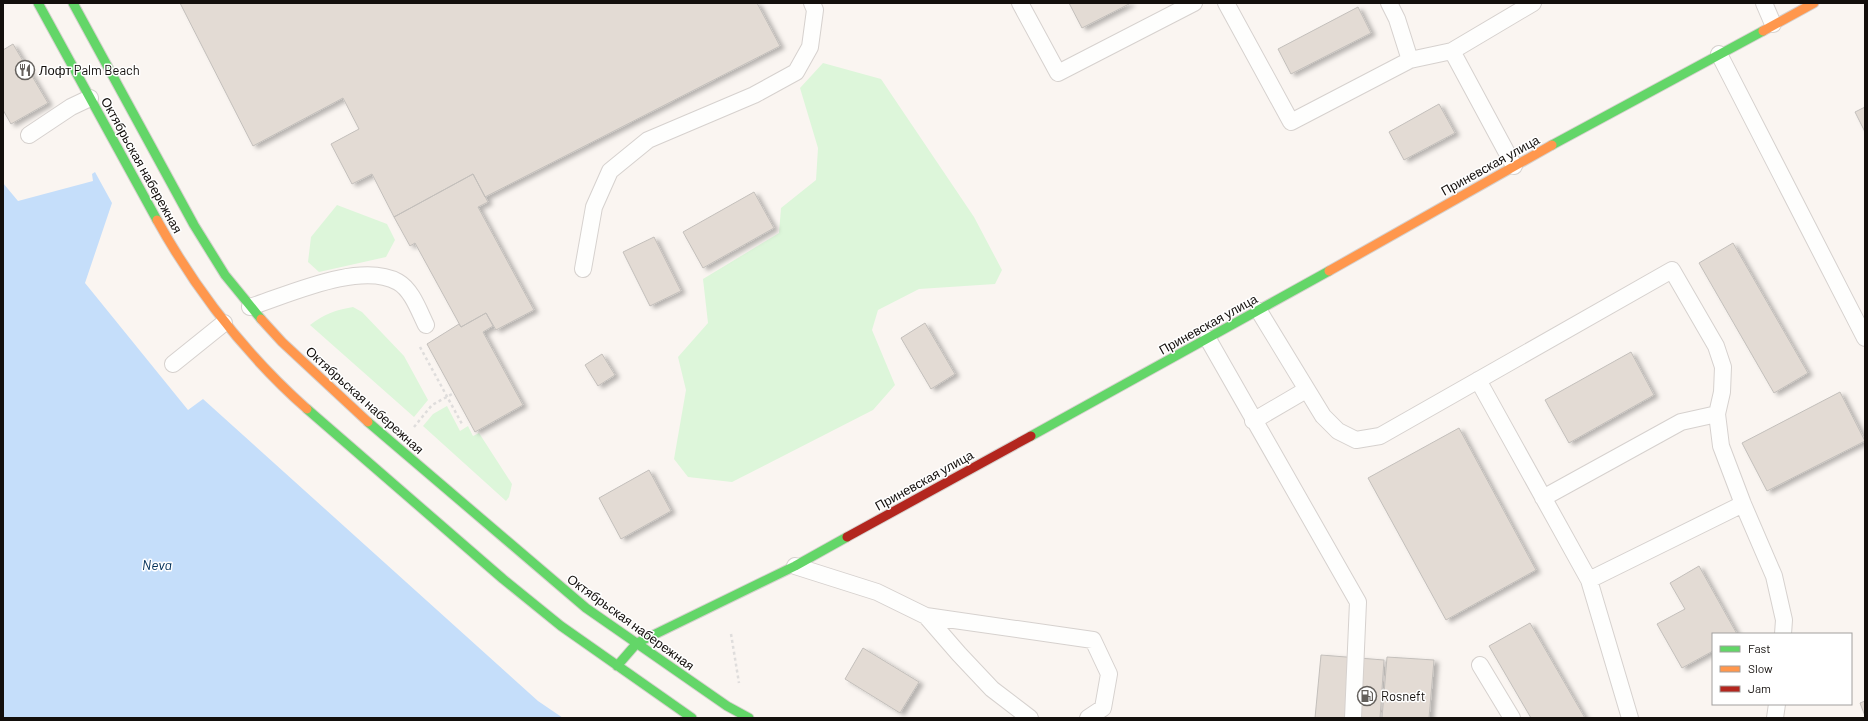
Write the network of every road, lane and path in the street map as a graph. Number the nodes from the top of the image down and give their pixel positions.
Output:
1 (38, 3) edge
2 (73, 3) edge
3 (812, 3) edge
4 (1020, 3) edge
5 (1194, 3) edge
6 (1226, 3) edge
7 (1389, 3) edge
8 (1533, 3) edge
9 (1764, 3) edge
10 (1814, 3) edge
11 (1773, 24) junction
12 (1452, 51) junction
13 (1719, 54) junction
14 (1410, 60) junction
15 (90, 98) junction
16 (29, 135) dead end
17 (1514, 166) junction
18 (583, 268) dead end
19 (250, 307) junction
20 (1259, 311) junction
21 (224, 323) junction
22 (426, 325) joint
23 (1865, 338) edge
24 (1208, 339) junction
25 (173, 364) dead end
26 (1478, 380) junction
27 (1306, 390) junction
28 (454, 394) dead end
29 (448, 397) junction
30 (1717, 414) junction
31 (1253, 421) junction
32 (462, 424) dead end
33 (414, 427) dead end
34 (1543, 498) junction
35 (1743, 504) junction
36 (795, 566) junction
37 (1589, 580) junction
38 (926, 616) junction
39 (1784, 633) edge
40 (731, 634) dead end
41 (637, 643) junction
42 (1480, 665) dead end
43 (617, 666) junction
44 (740, 689) dead end
45 (1777, 705) edge
46 (692, 718) edge
47 (749, 718) edge
48 (1030, 718) edge
49 (1088, 718) edge
50 (1353, 718) edge
51 (1512, 718) edge
52 (1630, 718) edge
53 (1775, 718) edge

1 - 15 main road, Октябрьская набережная
2 - 19 main road, Октябрьская набережная
3 - 18 lane
4 - 5 lane
6 - 14 lane
7 - 14 lane
8 - 12 lane
9 - 11 lane
10 - 11 main road, Приневская улица
11 - 13 main road, Приневская улица
12 - 14 lane
12 - 17 lane
13 - 17 main road, Приневская улица
13 - 23 lane
15 - 16 lane
15 - 21 main road, Октябрьская набережная
17 - 20 main road, Приневская улица
19 - 22 lane
19 - 41 main road, Октябрьская набережная
20 - 24 main road, Приневская улица
20 - 27 lane
21 - 25 lane
21 - 43 main road, Октябрьская набережная
22 - 29 path
24 - 31 lane
24 - 36 main road, Приневская улица
26 - 27 lane
26 - 30 lane
26 - 34 lane
27 - 31 lane
28 - 29 path
29 - 32 path
29 - 33 path
30 - 34 lane
30 - 35 lane
31 - 50 lane
34 - 37 lane
35 - 37 lane
35 - 39 lane
36 - 38 lane
36 - 41 main road, Приневская улица
37 - 52 lane
38 - 48 lane
38 - 49 lane
40 - 44 path
41 - 43 main road, Приневская улица
41 - 47 main road, Октябрьская набережная
42 - 51 lane
43 - 46 main road, Октябрьская набережная
45 - 53 lane

